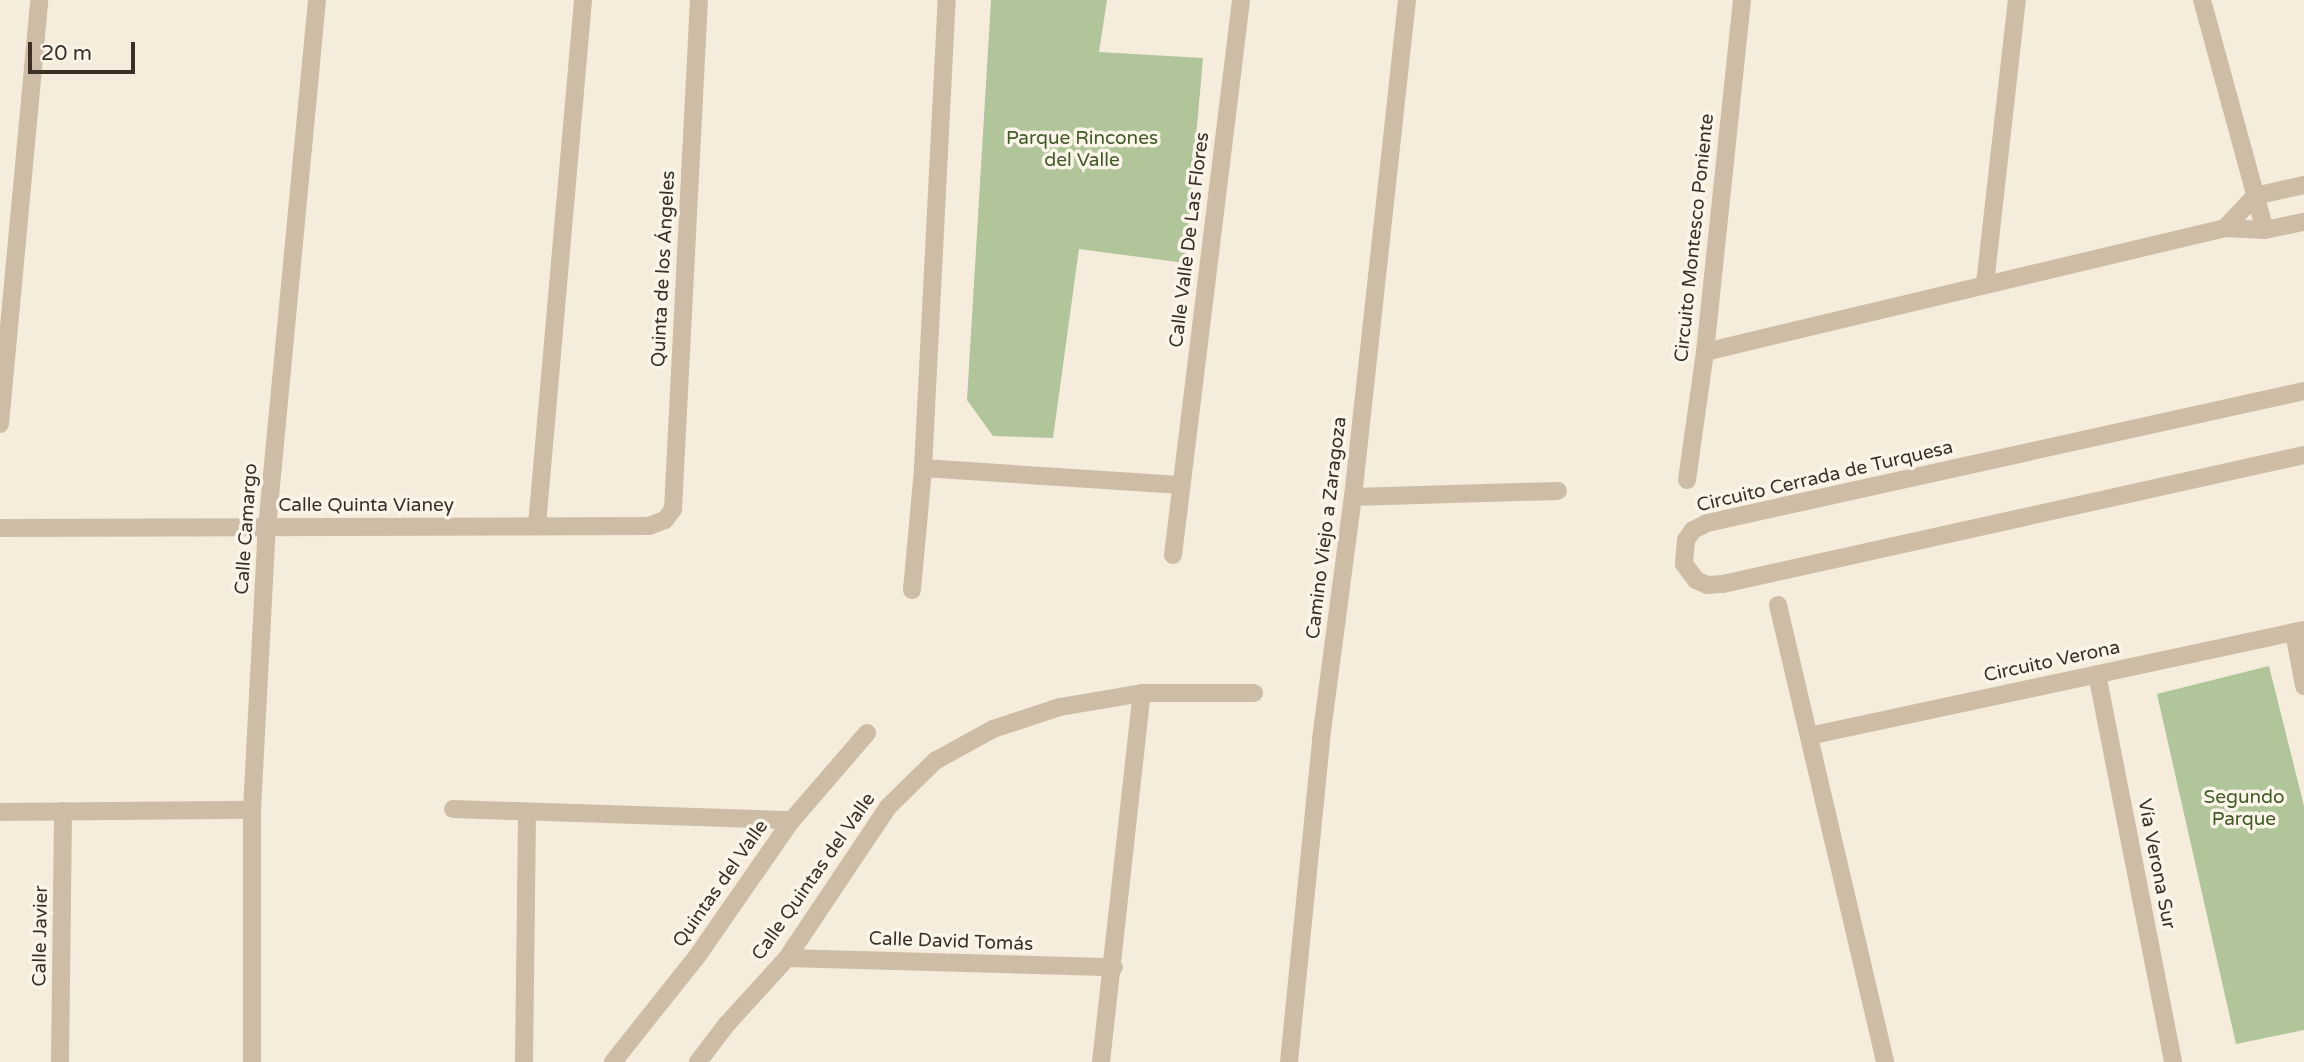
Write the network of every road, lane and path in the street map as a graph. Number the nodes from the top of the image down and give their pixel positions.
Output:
1 (39, 0) edge
2 (317, 0) edge
3 (583, 0) edge
4 (699, 0) edge
5 (947, 0) edge
6 (1241, 0) edge
7 (1408, 0) edge
8 (1742, 0) edge
9 (2017, 0) edge
10 (2202, 0) edge
11 (2304, 185) edge
12 (2255, 196) junction
13 (2304, 222) edge
14 (2225, 228) junction
15 (2265, 230) junction
16 (1985, 284) junction
17 (1705, 352) junction
18 (2304, 391) edge
19 (0, 424) edge
20 (2304, 455) edge
21 (923, 468) junction
22 (1687, 480) dead end
23 (1181, 485) junction
24 (1558, 491) dead end
25 (1353, 497) junction
26 (537, 525) junction
27 (649, 526) joint
28 (0, 528) edge
29 (267, 528) junction
30 (1173, 555) dead end
31 (912, 590) dead end
32 (1778, 604) dead end
33 (2299, 631) edge
34 (2097, 674) junction
35 (2304, 686) edge
36 (1142, 693) junction
37 (1254, 693) dead end
38 (867, 733) dead end
39 (1809, 736) junction
40 (453, 809) dead end
41 (252, 810) junction
42 (63, 811) junction
43 (0, 812) edge
44 (527, 812) junction
45 (792, 820) junction
46 (787, 958) junction
47 (1114, 967) junction
48 (60, 1062) edge
49 (252, 1062) edge
50 (524, 1062) edge
51 (613, 1062) edge
52 (698, 1062) edge
53 (1101, 1062) edge
54 (1289, 1062) edge
55 (1885, 1062) edge
56 (2173, 1062) edge

1 - 19 street
2 - 29 street, Calle Camargo
3 - 26 street
4 - 27 street, Quinta de los Ángeles
5 - 21 street
6 - 23 street, Calle Valle De Las Flores
7 - 25 street, Camino Viejo a Zaragoza
8 - 17 street, Circuito Montesco Poniente
9 - 16 street
10 - 12 street
11 - 12 street
12 - 14 street
12 - 15 street
13 - 15 street
14 - 15 street
14 - 16 street
16 - 17 street
17 - 22 street, Circuito Montesco Poniente
18 - 20 street, Circuito Cerrada de Turquesa
21 - 23 street
21 - 31 street
23 - 30 street, Calle Valle De Las Flores
24 - 25 street
25 - 54 street, Camino Viejo a Zaragoza
26 - 27 street, Calle Quinta Vianey
26 - 29 street, Calle Quinta Vianey
28 - 29 street, Calle Quinta Vianey
29 - 41 street, Calle Camargo
32 - 39 street
33 - 34 street, Circuito Verona
33 - 35 street
34 - 39 street, Circuito Verona
34 - 56 street, Vía Verona Sur
36 - 37 street, Calle Quintas del Valle
36 - 46 street, Calle Quintas del Valle
36 - 47 street
38 - 45 street, Quintas del Valle
39 - 55 street
40 - 44 street
41 - 42 street
41 - 49 street, Calle Camargo
42 - 43 street
42 - 48 street, Calle Javier
44 - 45 street
44 - 50 street
45 - 51 street, Quintas del Valle
46 - 47 street, Calle David Tomás
46 - 52 street, Calle Quintas del Valle
47 - 53 street

